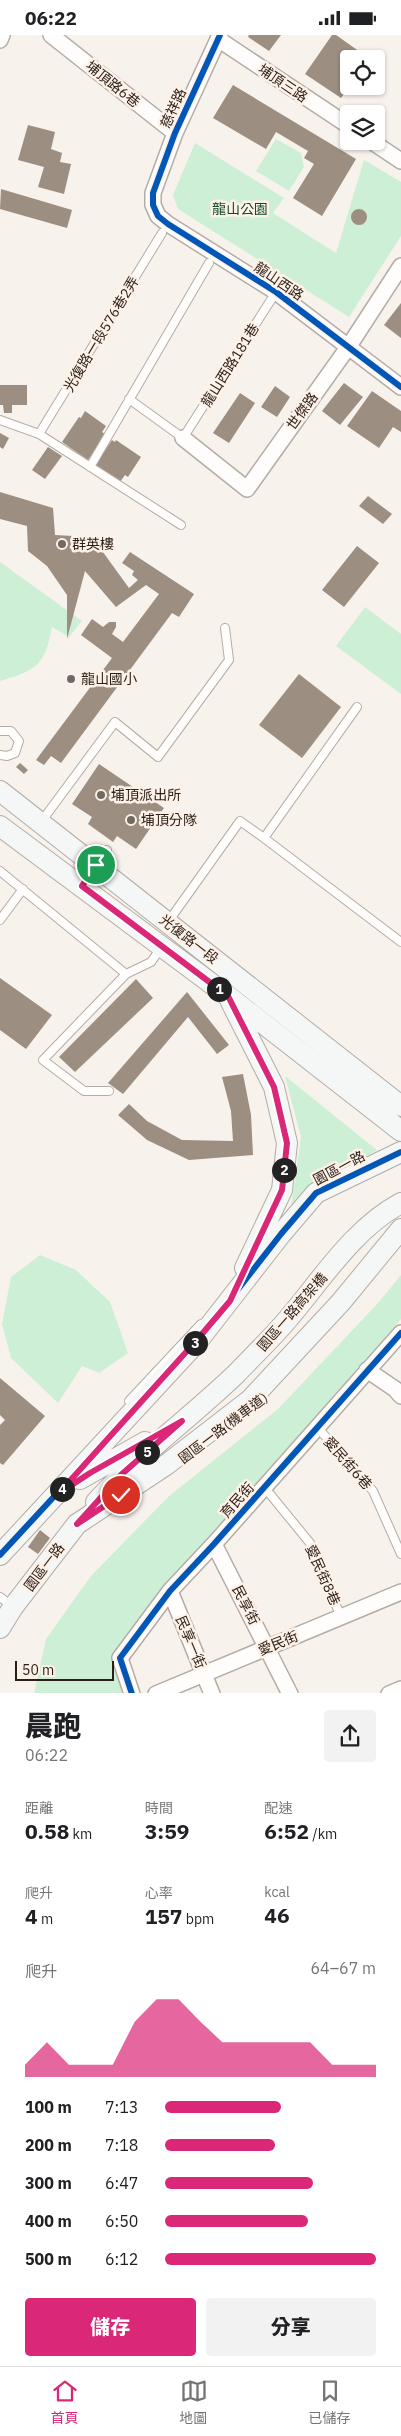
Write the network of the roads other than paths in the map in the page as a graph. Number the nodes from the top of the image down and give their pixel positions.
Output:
1 (2, 35) edge
2 (52, 35) edge
3 (219, 37) edge
4 (0, 40) edge
5 (340, 121) edge
6 (175, 133) junction
7 (384, 150) edge
8 (401, 161) edge
9 (153, 193) joint
10 (162, 233) dead end
11 (209, 263) dead end
12 (401, 266) edge
13 (276, 292) junction
14 (349, 346) junction
15 (401, 387) edge
16 (129, 399) junction
17 (0, 421) edge
18 (39, 434) junction
19 (183, 438) junction
20 (90, 467) junction
21 (180, 525) dead end
22 (225, 628) dead end
23 (357, 707) dead end
24 (0, 731) edge
25 (0, 755) edge
26 (0, 791) edge
27 (41, 822) junction
28 (1, 826) edge
29 (264, 838) junction
30 (102, 858) junction
31 (0, 871) edge
32 (82, 886) junction
33 (23, 889) junction
34 (0, 920) edge
35 (168, 922) junction
36 (401, 942) edge
37 (162, 947) junction
38 (126, 974) junction
39 (228, 996) junction
40 (109, 1091) dead end
41 (401, 1106) edge
42 (401, 1131) edge
43 (401, 1152) edge
44 (401, 1203) edge
45 (401, 1223) edge
46 (401, 1229) edge
47 (381, 1252) junction
48 (230, 1301) junction
49 (401, 1333) edge
50 (313, 1346) dead end
51 (367, 1370) junction
52 (401, 1396) edge
53 (125, 1405) dead end
54 (254, 1408) dead end
55 (182, 1421) junction
56 (318, 1428) junction
57 (100, 1434) dead end
58 (265, 1488) junction
59 (58, 1494) junction
60 (82, 1528) junction
61 (214, 1544) junction
62 (1, 1553) edge
63 (401, 1554) edge
64 (170, 1591) junction
65 (401, 1592) edge
66 (7, 1602) edge
67 (341, 1617) junction
68 (0, 1628) edge
69 (267, 1648) junction
70 (204, 1673) junction
71 (401, 1689) edge
72 (132, 1693) edge
73 (156, 1693) edge
74 (212, 1693) edge
75 (290, 1693) edge
76 (389, 1693) edge

1 - 4 street
2 - 6 street, 埔頂路6巷
3 - 5 street, 埔頂三路
3 - 6 street, 慈祥路
6 - 9 street, 慈祥路
7 - 8 street
9 - 13 street, 龍山西路
10 - 18 lane, 光復路一段576巷2弄
11 - 16 lane
12 - 14 street, 世傑路
13 - 14 street, 龍山西路
13 - 19 lane, 龍山西路181巷
14 - 15 street, 龍山西路
14 - 19 street, 世傑路
16 - 19 lane
16 - 20 lane
17 - 18 lane
18 - 20 lane
20 - 21 lane
22 - 27 lane
23 - 29 lane
24 - 25 lane
26 - 27 street, 光復路一段
27 - 30 street, 光復路一段
28 - 32 street, 光復路一段
29 - 35 lane
29 - 36 lane
30 - 32 lane
30 - 35 street, 光復路一段
31 - 33 lane
32 - 37 street, 光復路一段
33 - 34 lane
33 - 38 lane
35 - 41 street, 光復路一段
37 - 38 lane
37 - 39 street, 光復路一段
38 - 40 lane
39 - 42 street, 光復路一段
39 - 48 street
43 - 48 street, 園區一路
44 - 55 street, 園區一路高架橋
45 - 47 street, 園區一路
46 - 47 street, 園區一路
47 - 50 lane
47 - 60 street, 園區一路
48 - 53 lane
48 - 59 street, 園區一路
49 - 51 street, 育民街
51 - 52 street
51 - 56 street, 育民街
54 - 60 lane, 園區一路(機車道)
55 - 59 street
55 - 60 street
56 - 58 street, 育民街
56 - 63 lane, 愛民街6巷
57 - 62 lane
58 - 61 street, 育民街
58 - 67 lane, 愛民街8巷
59 - 62 street, 園區一路
60 - 66 street, 園區一路
61 - 64 street, 育民街
61 - 69 street, 民享街
64 - 70 street, 民享一街
64 - 72 street, 育民街
65 - 67 street, 愛民街
66 - 68 street, 園區一路
67 - 69 street, 愛民街
69 - 70 street, 愛民街
69 - 75 street, 民享街
70 - 73 street, 愛民街
70 - 74 street, 民享一街
71 - 76 street

